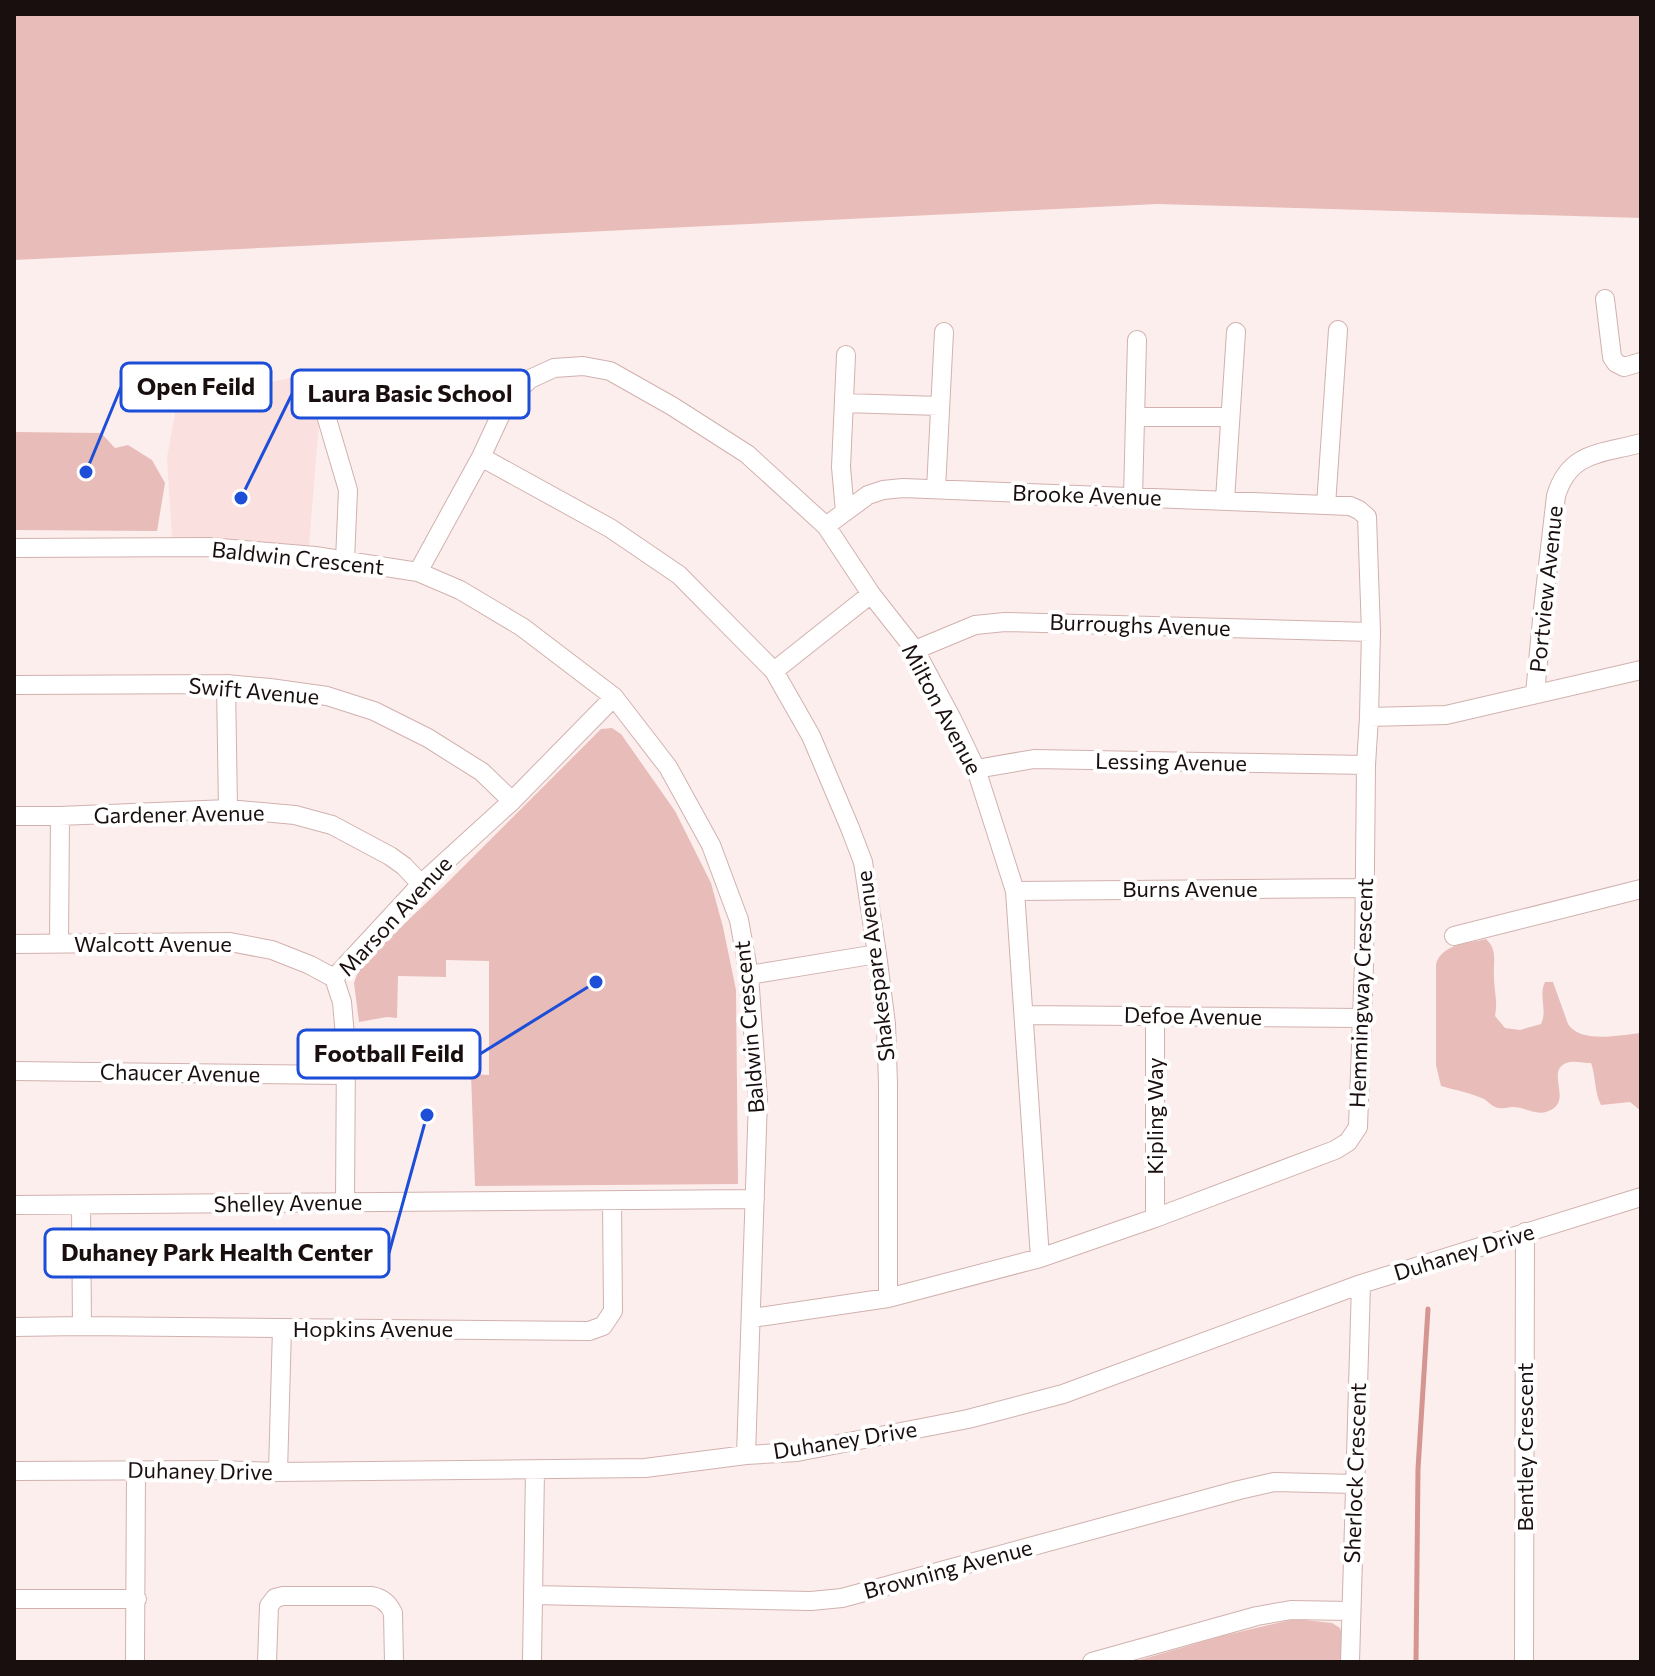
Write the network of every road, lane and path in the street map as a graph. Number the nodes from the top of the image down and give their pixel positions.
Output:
1 (1605, 299) dead end
2 (1338, 330) dead end
3 (944, 332) dead end
4 (1236, 332) dead end
5 (1137, 340) dead end
6 (846, 355) dead end
7 (1641, 362) edge
8 (322, 402) dead end
9 (844, 403) junction
10 (940, 406) junction
11 (1136, 417) junction
12 (1230, 417) junction
13 (1641, 443) edge
14 (481, 457) junction
15 (936, 489) junction
16 (1133, 497) junction
17 (1225, 500) junction
18 (1326, 505) junction
19 (1359, 510) joint
20 (845, 512) junction
21 (826, 526) junction
22 (14, 548) edge
23 (345, 561) junction
24 (418, 572) junction
25 (871, 594) junction
26 (1371, 632) junction
27 (915, 650) junction
28 (1641, 670) edge
29 (774, 671) junction
30 (226, 684) junction
31 (14, 685) edge
32 (1535, 694) junction
33 (614, 697) junction
34 (1369, 717) junction
35 (1366, 765) junction
36 (976, 769) junction
37 (512, 801) junction
38 (228, 809) junction
39 (14, 816) edge
40 (60, 816) junction
41 (421, 884) junction
42 (1365, 888) junction
43 (1641, 889) edge
44 (1015, 891) junction
45 (1454, 936) dead end
46 (59, 943) junction
47 (14, 944) edge
48 (877, 954) junction
49 (749, 975) junction
50 (334, 978) junction
51 (1024, 1015) junction
52 (1155, 1015) junction
53 (1362, 1018) junction
54 (14, 1071) edge
55 (345, 1075) junction
56 (1641, 1197) edge
57 (755, 1199) junction
58 (612, 1201) junction
59 (345, 1202) junction
60 (14, 1205) edge
61 (81, 1206) junction
62 (1155, 1218) junction
63 (1525, 1232) junction
64 (1040, 1258) junction
65 (1361, 1284) junction
66 (888, 1298) junction
67 (752, 1318) junction
68 (82, 1326) junction
69 (14, 1327) edge
70 (282, 1328) junction
71 (746, 1455) junction
72 (136, 1470) junction
73 (535, 1470) junction
74 (14, 1471) edge
75 (278, 1472) junction
76 (1356, 1484) junction
77 (533, 1595) junction
78 (14, 1599) edge
79 (137, 1599) junction
80 (1350, 1611) junction
81 (135, 1662) edge
82 (267, 1662) edge
83 (394, 1662) edge
84 (532, 1662) edge
85 (1092, 1662) edge
86 (1350, 1662) edge
87 (1524, 1662) edge

1 - 7 street
2 - 18 street
3 - 10 street
4 - 12 street
5 - 11 street
6 - 9 street
8 - 23 street
9 - 10 street
9 - 20 street
10 - 15 street
11 - 12 street
11 - 16 street
12 - 17 street
13 - 32 street, Portview Avenue
14 - 21 street, Milton Avenue
14 - 24 street
14 - 29 street, Shakespare Avenue
15 - 16 street, Brooke Avenue
15 - 20 street, Brooke Avenue
16 - 17 street, Brooke Avenue
17 - 18 street, Brooke Avenue
18 - 19 street, Brooke Avenue
19 - 26 street, Hemmingway Crescent
20 - 21 street, Brooke Avenue
21 - 25 street, Milton Avenue
22 - 23 street, Baldwin Crescent
23 - 24 street, Baldwin Crescent
24 - 33 street, Baldwin Crescent
25 - 27 street, Milton Avenue
25 - 29 street
26 - 27 street, Burroughs Avenue
26 - 34 street, Hemmingway Crescent
27 - 36 street, Milton Avenue
28 - 32 street
29 - 48 street, Shakespare Avenue
30 - 31 street, Swift Avenue
30 - 37 street, Swift Avenue
30 - 38 street
32 - 34 street
33 - 37 street, Marson Avenue
33 - 49 street, Baldwin Crescent
34 - 35 street, Hemmingway Crescent
35 - 36 street, Lessing Avenue
35 - 42 street, Hemmingway Crescent
36 - 44 street, Milton Avenue
37 - 41 street, Marson Avenue
38 - 40 street, Gardener Avenue
38 - 41 street, Gardener Avenue
39 - 40 street, Gardener Avenue
40 - 46 street
41 - 50 street, Marson Avenue
42 - 44 street, Burns Avenue
42 - 53 street, Hemmingway Crescent
43 - 45 street
44 - 51 street, Milton Avenue
46 - 47 street, Walcott Avenue
46 - 50 street, Walcott Avenue
48 - 49 street
48 - 66 street, Shakespare Avenue
49 - 57 street, Baldwin Crescent
50 - 55 street, Marson Avenue
51 - 52 street, Defoe Avenue
51 - 64 street, Milton Avenue
52 - 53 street, Defoe Avenue
52 - 62 street, Kipling Way
53 - 62 street, Hemmingway Crescent
54 - 55 street, Chaucer Avenue
55 - 59 street, Marson Avenue
56 - 63 street, Duhaney Drive
57 - 58 street, Shelley Avenue
57 - 67 street, Baldwin Crescent
58 - 59 street, Shelley Avenue
58 - 70 street, Hopkins Avenue
59 - 61 street, Shelley Avenue
60 - 61 street, Shelley Avenue
61 - 68 street
62 - 64 street, Hemmingway Crescent
63 - 65 street, Duhaney Drive
63 - 87 street, Bentley Crescent
64 - 66 street, Hemmingway Crescent
65 - 71 street, Duhaney Drive
65 - 76 street, Sherlock Crescent
66 - 67 street, Hemmingway Crescent
67 - 71 street, Baldwin Crescent
68 - 69 street, Hopkins Avenue
68 - 70 street, Hopkins Avenue
70 - 75 street
71 - 73 street, Duhaney Drive
72 - 74 street, Duhaney Drive
72 - 75 street, Duhaney Drive
72 - 79 street
73 - 75 street, Duhaney Drive
73 - 77 street
76 - 77 street, Browning Avenue
76 - 80 street, Sherlock Crescent
77 - 84 street
78 - 79 street
79 - 81 street
80 - 85 street
80 - 86 street, Sherlock Crescent
82 - 83 street

